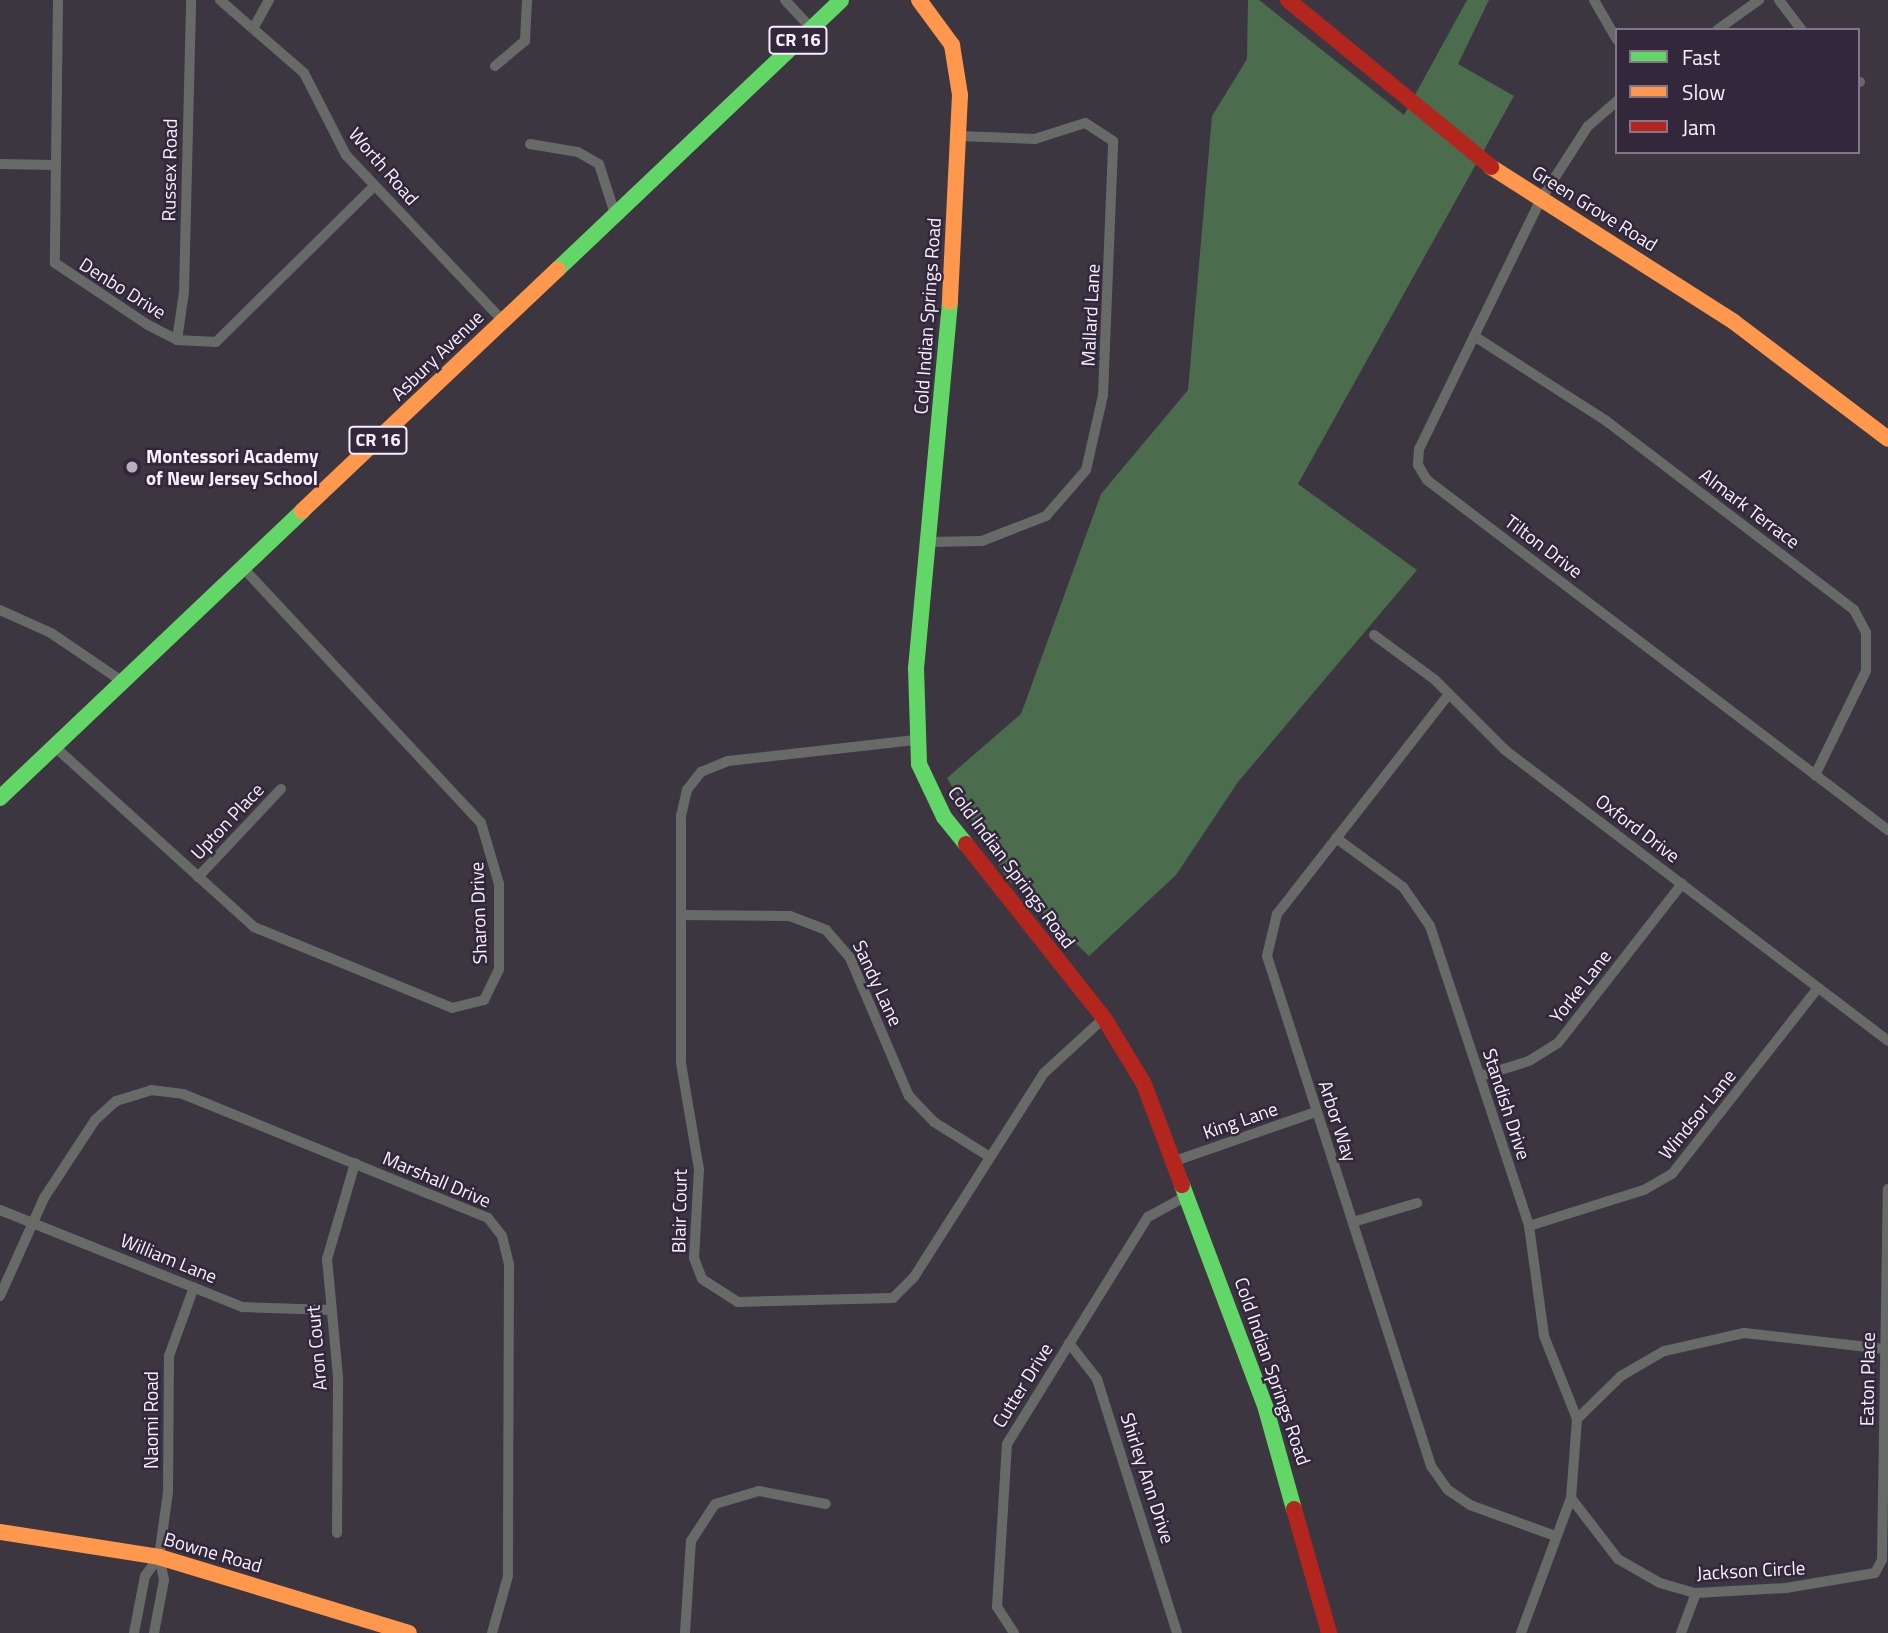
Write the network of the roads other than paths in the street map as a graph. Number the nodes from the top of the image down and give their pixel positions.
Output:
1 (58, 0) edge
2 (191, 0) edge
3 (220, 0) edge
4 (269, 0) edge
5 (527, 0) edge
6 (785, 0) edge
7 (841, 0) edge
8 (919, 0) edge
9 (1288, 0) edge
10 (1594, 0) edge
11 (1759, 0) edge
12 (1779, 0) edge
13 (254, 27) junction
14 (811, 28) junction
15 (1720, 28) edge
16 (1800, 28) edge
17 (1615, 37) edge
18 (495, 66) dead end
19 (1615, 103) edge
20 (958, 136) junction
21 (530, 144) dead end
22 (0, 164) edge
23 (55, 165) junction
24 (373, 186) junction
25 (1542, 199) junction
26 (615, 214) junction
27 (503, 321) junction
28 (1474, 336) junction
29 (177, 340) junction
30 (1888, 439) edge
31 (928, 542) junction
32 (243, 569) junction
33 (0, 610) edge
34 (1374, 635) dead end
35 (123, 682) junction
36 (1449, 694) junction
37 (915, 740) junction
38 (55, 747) junction
39 (1815, 775) junction
40 (281, 789) dead end
41 (0, 798) edge
42 (1888, 830) edge
43 (1336, 838) junction
44 (198, 877) junction
45 (1682, 884) junction
46 (682, 915) junction
47 (1818, 988) junction
48 (1104, 1018) junction
49 (1888, 1041) edge
50 (1481, 1076) junction
51 (1316, 1112) junction
52 (990, 1157) junction
53 (1175, 1161) junction
54 (355, 1163) junction
55 (1888, 1189) edge
56 (1188, 1195) junction
57 (1417, 1203) dead end
58 (0, 1210) edge
59 (31, 1222) junction
60 (1353, 1222) junction
61 (1529, 1226) junction
62 (194, 1287) junction
63 (0, 1296) edge
64 (331, 1310) junction
65 (1069, 1343) junction
66 (1885, 1349) junction
67 (1577, 1419) junction
68 (1571, 1498) junction
69 (826, 1504) dead end
70 (0, 1532) edge
71 (338, 1533) dead end
72 (1555, 1535) junction
73 (159, 1557) junction
74 (1879, 1568) joint
75 (1696, 1593) junction
76 (134, 1633) edge
77 (155, 1633) edge
78 (409, 1633) edge
79 (492, 1633) edge
80 (685, 1633) edge
81 (1014, 1633) edge
82 (1177, 1633) edge
83 (1329, 1633) edge
84 (1521, 1633) edge
85 (1681, 1633) edge

1 - 23 street, Denbo Drive
2 - 29 street, Russex Road
3 - 13 street, Worth Road
4 - 13 street
5 - 18 street
6 - 14 street
7 - 14 street, Asbury Avenue / CR 16
8 - 20 street, Cold Indian Springs Road
9 - 25 street, Green Grove Road
10 - 17 street
11 - 15 street
12 - 16 street
13 - 24 street, Worth Road
14 - 26 street, Asbury Avenue / CR 16
19 - 25 street, Tilton Drive
20 - 31 street, Cold Indian Springs Road
20 - 31 street, Mallard Lane
21 - 26 street
22 - 23 street
23 - 29 street, Denbo Drive
24 - 27 street, Worth Road
24 - 29 street, Denbo Drive
25 - 28 street, Tilton Drive
25 - 30 street, Green Grove Road
26 - 27 street, Asbury Avenue / CR 16
27 - 32 street, Asbury Avenue / CR 16
28 - 39 street, Tilton Drive
28 - 39 street, Almark Terrace
31 - 37 street, Cold Indian Springs Road
32 - 35 street, Asbury Avenue / CR 16
32 - 44 street, Sharon Drive
33 - 35 street
34 - 36 street, Oxford Drive
35 - 38 street, Asbury Avenue / CR 16
36 - 43 street, Arbor Way
36 - 45 street, Oxford Drive
37 - 46 street, Blair Court
37 - 48 street, Cold Indian Springs Road
38 - 41 street, Asbury Avenue / CR 16
38 - 44 street, Sharon Drive
39 - 42 street, Tilton Drive
40 - 44 street, Upton Place
43 - 50 street, Standish Drive
43 - 51 street, Arbor Way
45 - 47 street, Oxford Drive
45 - 50 street, Yorke Lane
46 - 52 street, Sandy Lane
46 - 52 street, Blair Court
47 - 49 street, Oxford Drive
47 - 61 street, Windsor Lane
48 - 52 street, Blair Court
48 - 53 street, Cold Indian Springs Road
50 - 61 street, Standish Drive
51 - 53 street, King Lane
51 - 60 street, Arbor Way
53 - 56 street, Cold Indian Springs Road
54 - 59 street, Marshall Drive
54 - 64 street, Aron Court
54 - 79 street, Marshall Drive
55 - 66 street, Eaton Place
56 - 65 street, Cutter Drive
56 - 83 street, Cold Indian Springs Road
57 - 60 street
58 - 59 street, William Lane
59 - 62 street, William Lane
59 - 63 street, Marshall Drive
60 - 72 street, Arbor Way
61 - 67 street, Standish Drive
62 - 64 street, William Lane
62 - 73 street, Naomi Road
64 - 71 street, Aron Court
65 - 81 street, Cutter Drive
65 - 82 street, Shirley Ann Drive
66 - 67 street
66 - 74 street, Eaton Place
67 - 68 street
68 - 72 street
68 - 75 street, Jackson Circle
69 - 80 street
70 - 73 street, Bowne Road
72 - 84 street
73 - 76 street
73 - 77 street
73 - 78 street, Bowne Road
74 - 75 street, Jackson Circle
75 - 85 street

